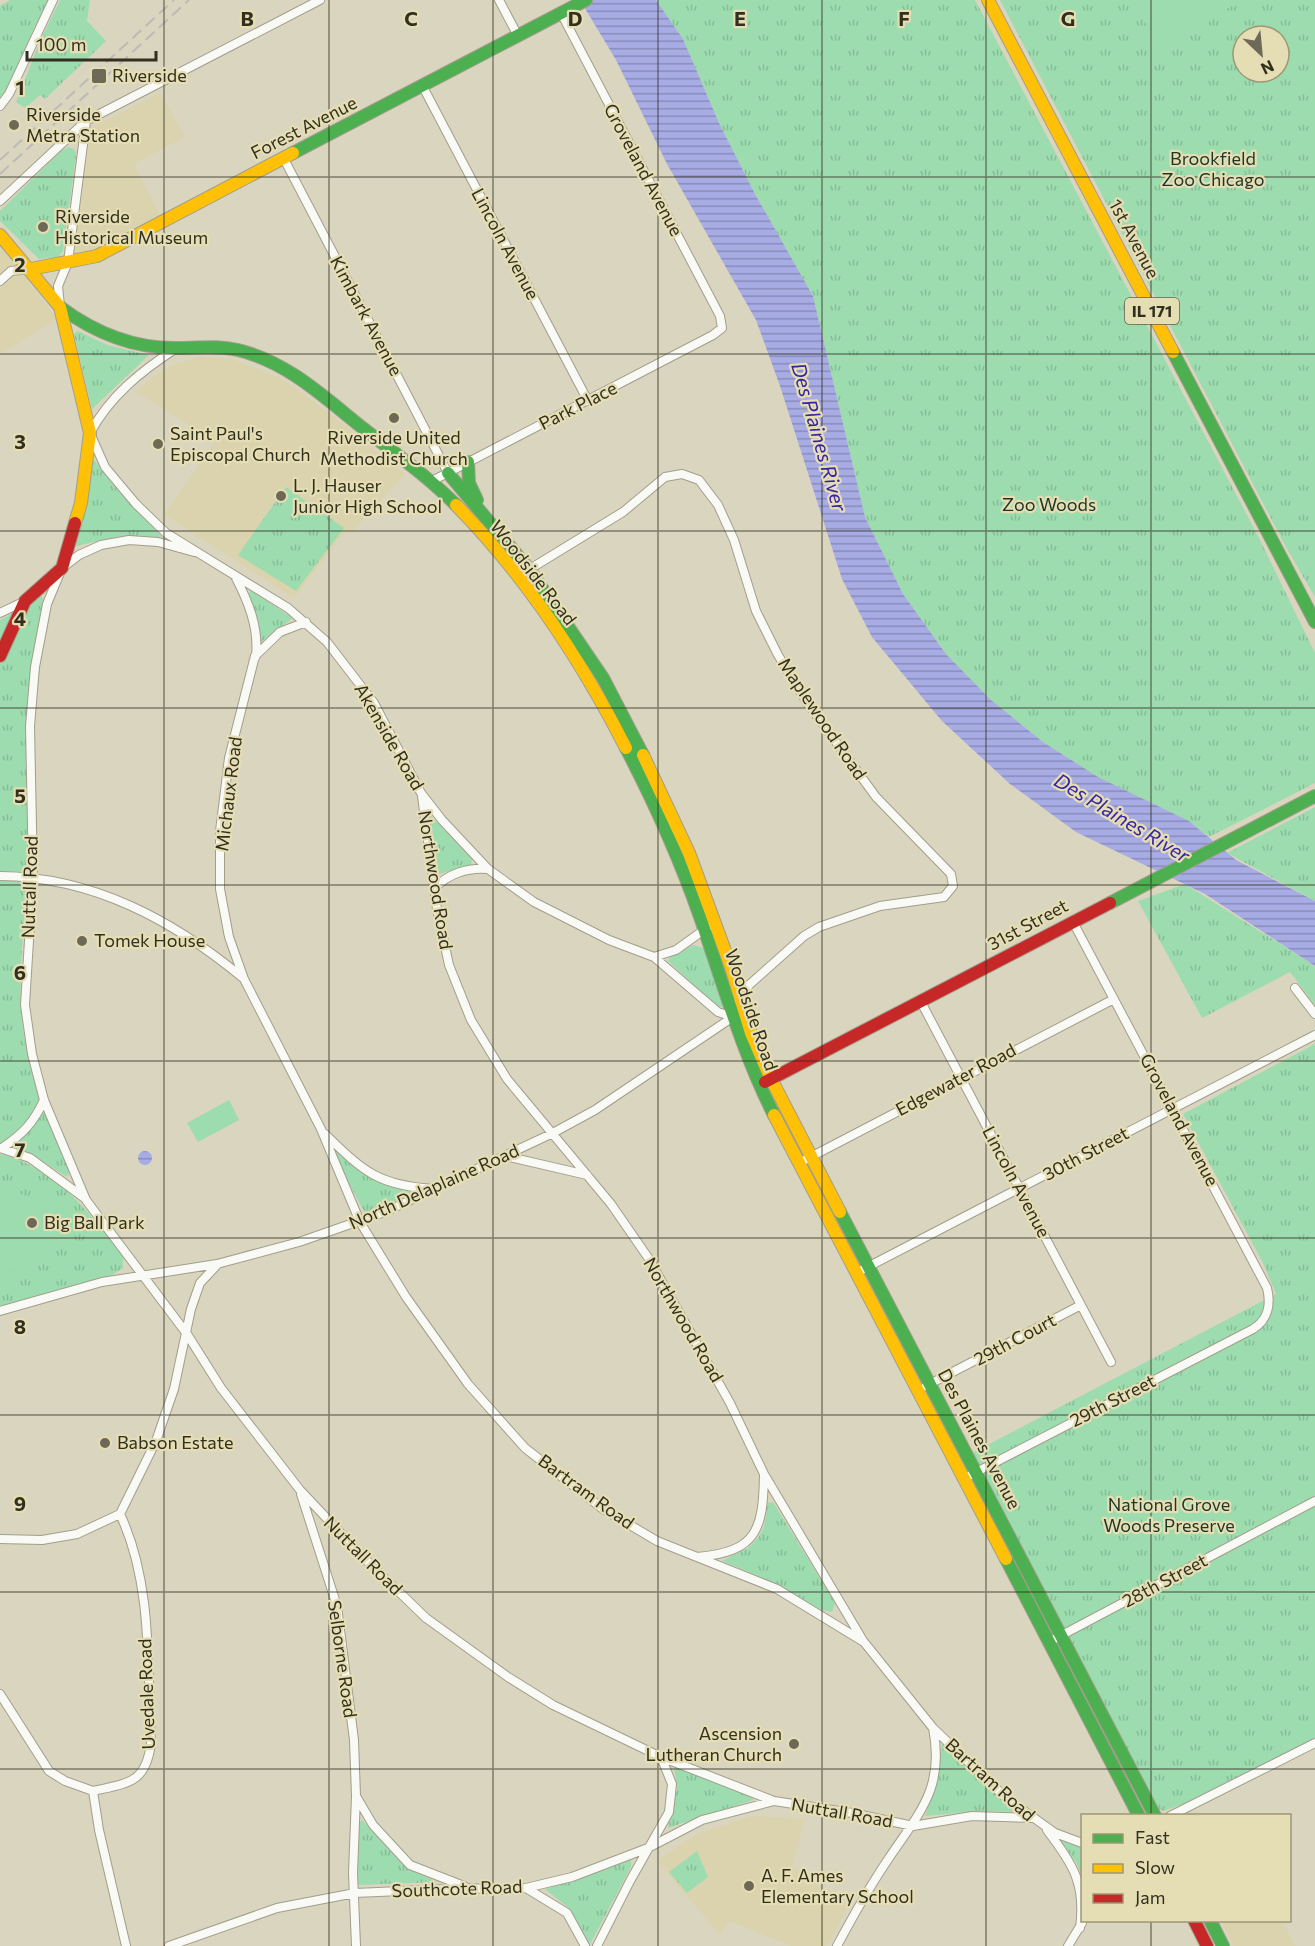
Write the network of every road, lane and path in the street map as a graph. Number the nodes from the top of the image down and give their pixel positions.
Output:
1 (53, 0) edge
2 (320, 0) edge
3 (499, 0) edge
4 (586, 0) edge
5 (988, 0) edge
6 (561, 13) junction
7 (518, 36) junction
8 (423, 87) junction
9 (0, 106) edge
10 (86, 121) junction
11 (284, 159) junction
12 (0, 201) edge
13 (0, 235) edge
14 (68, 262) junction
15 (31, 269) junction
16 (0, 281) edge
17 (60, 307) junction
18 (722, 328) joint
19 (175, 348) junction
20 (588, 401) junction
21 (90, 433) junction
22 (468, 462) junction
23 (448, 472) junction
24 (432, 481) junction
25 (485, 517) junction
26 (194, 552) junction
27 (62, 568) junction
28 (529, 569) junction
29 (235, 576) junction
30 (517, 577) junction
31 (25, 601) junction
32 (0, 614) edge
33 (306, 622) junction
34 (1315, 622) edge
35 (0, 656) edge
36 (255, 656) junction
37 (421, 793) junction
38 (1315, 796) edge
39 (488, 869) junction
40 (0, 876) edge
41 (33, 876) junction
42 (434, 890) junction
43 (715, 921) junction
44 (1073, 922) junction
45 (704, 930) junction
46 (654, 957) junction
47 (244, 979) junction
48 (1296, 988) dead end
49 (741, 996) junction
50 (1114, 999) junction
51 (921, 1002) junction
52 (1315, 1014) edge
53 (733, 1017) junction
54 (1315, 1035) edge
55 (960, 1078) junction
56 (771, 1079) junction
57 (759, 1085) junction
58 (44, 1100) junction
59 (1173, 1108) junction
60 (321, 1129) junction
61 (551, 1134) junction
62 (1, 1148) edge
63 (505, 1156) junction
64 (811, 1156) junction
65 (799, 1163) junction
66 (588, 1175) junction
67 (436, 1189) junction
68 (1019, 1189) junction
69 (86, 1200) junction
70 (360, 1222) junction
71 (217, 1264) junction
72 (869, 1267) junction
73 (142, 1274) junction
74 (856, 1274) junction
75 (1081, 1305) junction
76 (0, 1311) edge
77 (1262, 1322) joint
78 (187, 1334) junction
79 (1111, 1362) dead end
80 (930, 1384) junction
81 (918, 1390) junction
82 (976, 1472) junction
83 (764, 1474) junction
84 (963, 1479) junction
85 (300, 1490) junction
86 (1315, 1501) edge
87 (120, 1514) junction
88 (0, 1539) edge
89 (694, 1557) junction
90 (1062, 1635) junction
91 (864, 1642) junction
92 (1047, 1643) junction
93 (0, 1694) edge
94 (933, 1728) junction
95 (1315, 1743) edge
96 (661, 1757) junction
97 (93, 1791) junction
98 (356, 1796) junction
99 (774, 1801) junction
100 (1138, 1814) edge
101 (1154, 1814) edge
102 (1172, 1814) edge
103 (1031, 1818) junction
104 (913, 1826) junction
105 (1044, 1827) junction
106 (1081, 1842) edge
107 (648, 1848) junction
108 (469, 1888) junction
109 (526, 1888) junction
110 (355, 1893) junction
111 (1081, 1896) edge
112 (1195, 1922) edge
113 (1211, 1922) edge
114 (1082, 1924) edge
115 (126, 1946) edge
116 (168, 1946) edge
117 (356, 1946) edge
118 (585, 1946) edge
119 (597, 1946) edge
120 (837, 1946) edge
121 (1068, 1946) edge
122 (1207, 1946) edge
123 (1223, 1946) edge

1 - 9 street
2 - 10 street
3 - 7 street
4 - 6 street, Forest Avenue
5 - 34 street, 1st Avenue / IL 171
6 - 7 street, Forest Avenue
6 - 18 street, Groveland Avenue
7 - 8 street, Forest Avenue
8 - 11 street, Forest Avenue
8 - 20 street, Lincoln Avenue
10 - 12 street
10 - 14 street
11 - 14 street, Forest Avenue
11 - 23 street, Kimbark Avenue
13 - 15 street
14 - 15 street, Forest Avenue
14 - 17 street
15 - 16 street
15 - 17 street
17 - 19 street, Woodside Road
17 - 21 street
18 - 20 street, Park Place
19 - 21 street
19 - 24 street, Woodside Road
20 - 22 street, Park Place
21 - 26 street, Akenside Road
21 - 27 street
22 - 23 street, Park Place
22 - 25 street
23 - 24 street, Park Place
23 - 25 street, Woodside Road
24 - 30 street, Woodside Road
25 - 28 street, Woodside Road
26 - 27 street, Akenside Road
26 - 29 street, Akenside Road
27 - 31 street
27 - 41 street, Nuttall Road
28 - 30 street, Maplewood Road
28 - 43 street, Woodside Road
28 - 49 street, Maplewood Road
29 - 33 street, Akenside Road
29 - 36 street, Michaux Road
30 - 45 street, Woodside Road
31 - 32 street
31 - 35 street
33 - 36 street
33 - 37 street, Akenside Road
36 - 47 street, Michaux Road
37 - 39 street, Akenside Road
37 - 42 street, Northwood Road
38 - 44 street, 31st Street
39 - 42 street
39 - 46 street, Akenside Road
40 - 41 street
41 - 47 street
41 - 58 street, Nuttall Road
42 - 61 street, Northwood Road
43 - 45 street
43 - 49 street, Woodside Road
44 - 50 street, Groveland Avenue
44 - 51 street, 31st Street
45 - 46 street
45 - 53 street, Woodside Road
46 - 53 street, Akenside Road
47 - 60 street, Michaux Road
48 - 52 street
49 - 53 street, Maplewood Road
49 - 56 street, Woodside Road
50 - 55 street, Edgewater Road
50 - 59 street, Groveland Avenue
51 - 55 street, Lincoln Avenue
51 - 56 street, 31st Street
53 - 57 street, Woodside Road
53 - 61 street, North Delaplaine Road
54 - 59 street, 30th Street
55 - 64 street, Edgewater Road
55 - 68 street, Lincoln Avenue
56 - 57 street, 31st Street
56 - 64 street, Des Plaines Avenue
57 - 65 street, Des Plaines Avenue
58 - 62 street, Nuttall Road
58 - 69 street, Nuttall Road
59 - 68 street, 30th Street
59 - 77 street, Groveland Avenue
60 - 67 street, Michaux Road
60 - 70 street, Michaux Road
61 - 63 street, North Delaplaine Road
61 - 66 street, Northwood Road
62 - 69 street, Nuttall Road
63 - 66 street
63 - 67 street, North Delaplaine Road
64 - 65 street, Edgewater Road
64 - 72 street, Des Plaines Avenue
65 - 74 street, Des Plaines Avenue
66 - 83 street, Northwood Road
67 - 70 street, North Delaplaine Road
68 - 72 street, 30th Street
68 - 75 street, Lincoln Avenue
69 - 73 street, Nuttall Road
70 - 71 street, North Delaplaine Road
70 - 89 street, Bartram Road
71 - 73 street, North Delaplaine Road
71 - 78 street
72 - 74 street, 30th Street
72 - 80 street, Des Plaines Avenue
73 - 76 street, North Delaplaine Road
73 - 78 street, Nuttall Road
74 - 81 street, Des Plaines Avenue
75 - 79 street, Lincoln Avenue
75 - 80 street, 29th Court
77 - 82 street, 29th Street
78 - 85 street, Nuttall Road
78 - 87 street
80 - 81 street, 29th Court
80 - 82 street, Des Plaines Avenue
81 - 84 street, Des Plaines Avenue
82 - 84 street, 29th Street
82 - 90 street, Des Plaines Avenue
83 - 89 street, Northwood Road
83 - 91 street, Northwood Road
84 - 92 street, Des Plaines Avenue
85 - 96 street, Nuttall Road
85 - 98 street, Selborne Road
86 - 90 street, 28th Street
87 - 88 street
87 - 97 street, Uvedale Road
89 - 91 street, Bartram Road
90 - 92 street, 28th Street
90 - 101 street, Des Plaines Avenue
91 - 94 street, Bartram Road
92 - 100 street, Des Plaines Avenue
93 - 97 street
94 - 103 street, Bartram Road
94 - 104 street, Bartram Road
95 - 102 street
96 - 99 street, Nuttall Road
96 - 107 street
97 - 115 street
98 - 108 street, Selborne Road
98 - 110 street, Selborne Road
99 - 104 street, Nuttall Road
99 - 107 street, Southcote Road
103 - 104 street, Nuttall Road
103 - 105 street, Bartram Road
104 - 120 street, Bartram Road
105 - 106 street, Bartram Road
105 - 111 street
107 - 109 street, Southcote Road
107 - 119 street
108 - 109 street, Southcote Road
108 - 110 street, Southcote Road
109 - 118 street
110 - 116 street, Southcote Road
110 - 117 street, Selborne Road
112 - 122 street
113 - 123 street
114 - 121 street

